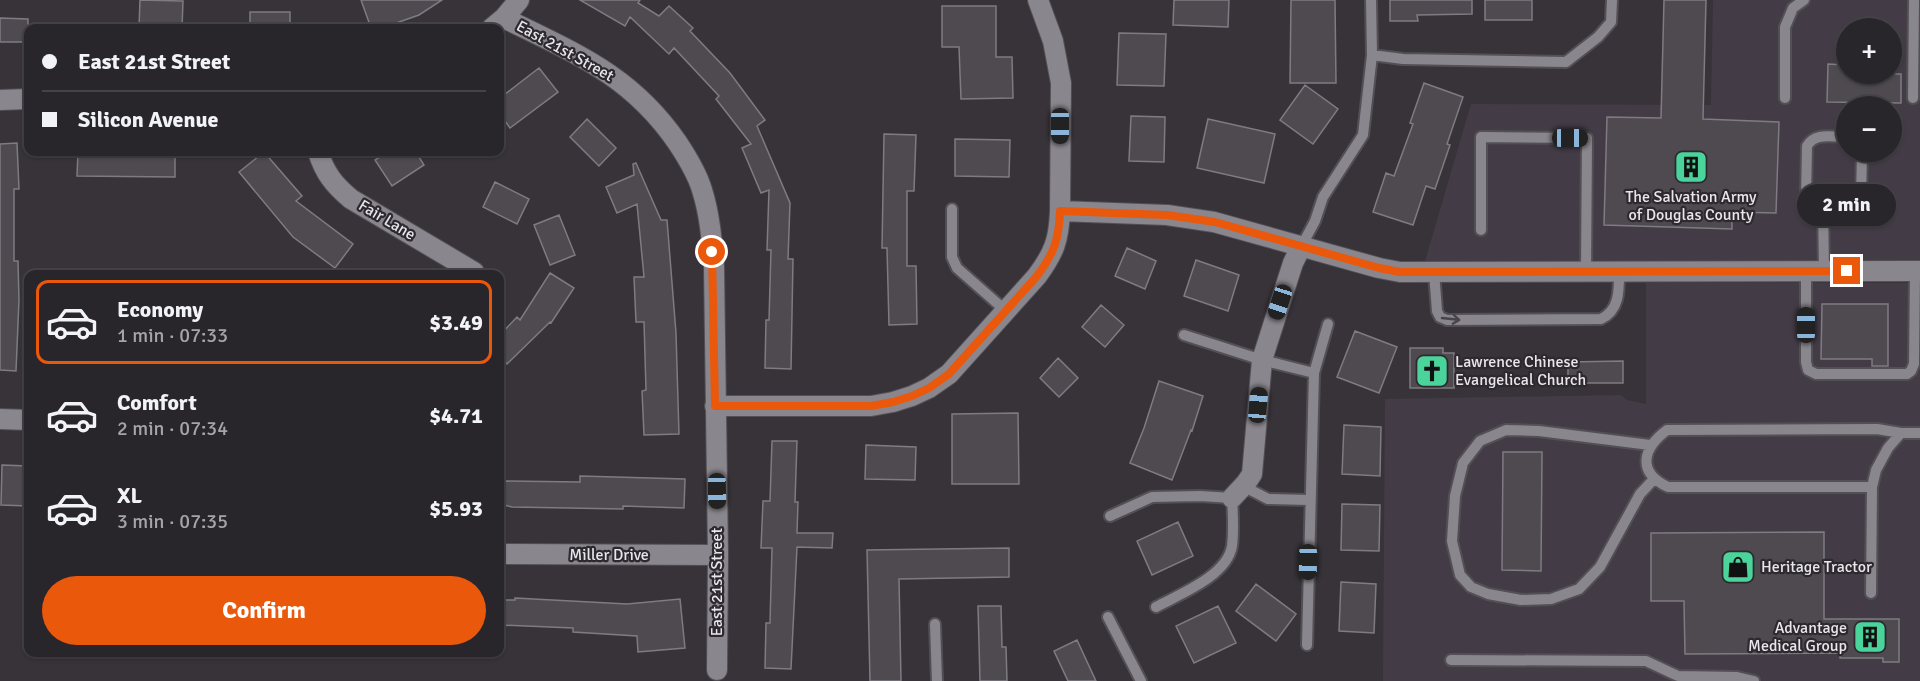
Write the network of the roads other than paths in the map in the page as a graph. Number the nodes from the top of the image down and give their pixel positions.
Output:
1 (519, 0) edge
2 (1038, 0) edge
3 (1371, 0) edge
4 (1612, 0) edge
5 (1804, 0) edge
6 (1914, 0) edge
7 (498, 23) edge
8 (504, 25) edge
9 (1372, 55) junction
10 (1785, 98) dead end
11 (1913, 98) dead end
12 (0, 99) edge
13 (24, 99) edge
14 (1836, 137) edge
15 (319, 156) edge
16 (1862, 162) edge
17 (1823, 206) junction
18 (952, 209) dead end
19 (1060, 211) junction
20 (1480, 230) dead end
21 (1301, 247) junction
22 (471, 270) edge
23 (1815, 271) junction
24 (1918, 271) edge
25 (1434, 272) junction
26 (1587, 272) junction
27 (1619, 272) junction
28 (1006, 311) junction
29 (1328, 324) dead end
30 (1184, 335) dead end
31 (1262, 360) junction
32 (1314, 373) junction
33 (715, 406) junction
34 (0, 419) edge
35 (24, 420) edge
36 (1901, 433) junction
37 (1920, 433) edge
38 (1650, 445) junction
39 (1654, 479) junction
40 (1872, 487) junction
41 (1238, 492) junction
42 (1309, 500) junction
43 (1110, 516) dead end
44 (504, 554) edge
45 (718, 555) junction
46 (1870, 593) dead end
47 (1156, 607) dead end
48 (1108, 617) dead end
49 (935, 624) dead end
50 (1307, 645) dead end
51 (1451, 660) dead end
52 (717, 670) dead end
53 (937, 681) edge
54 (1141, 681) edge
55 (1754, 681) edge

1 - 7 street
2 - 19 street
3 - 9 lane
4 - 9 lane
5 - 10 lane
6 - 11 lane
8 - 33 street, East 21st Street
9 - 21 lane
12 - 13 street
14 - 17 lane
15 - 22 street, Fair Lane
16 - 17 lane
17 - 23 lane
18 - 28 lane
19 - 21 street
19 - 28 street
20 - 26 lane
21 - 25 street
21 - 31 street
23 - 24 street
23 - 24 lane
23 - 27 street
25 - 26 street
25 -> 27 lane
26 - 27 street
28 - 33 street
29 - 32 lane
30 - 31 lane
31 - 32 lane
31 - 41 street
32 - 42 lane
33 - 45 street, East 21st Street
34 - 35 street
36 - 37 lane
36 - 38 lane
36 - 40 lane
38 - 39 lane
38 - 39 lane
39 - 40 lane
40 - 46 lane
41 - 42 lane
41 - 43 lane
41 - 47 lane
42 - 50 lane
44 - 45 street, Miller Drive
45 - 52 street, East 21st Street
48 - 54 lane
49 - 53 lane
51 - 55 lane

